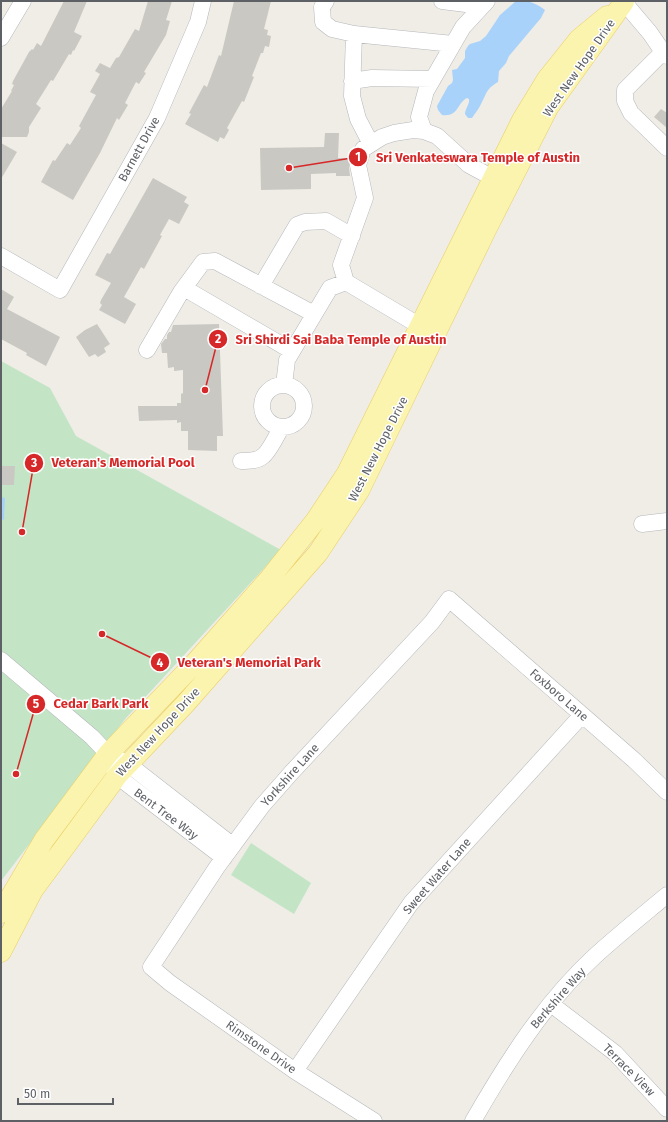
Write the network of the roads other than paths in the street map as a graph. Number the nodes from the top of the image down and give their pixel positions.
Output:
1 (22, 1) edge
2 (203, 1) edge
3 (326, 1) edge
4 (442, 1) edge
5 (624, 1) edge
6 (484, 3) edge
7 (354, 34) junction
8 (1, 38) edge
9 (453, 44) junction
10 (665, 54) edge
11 (433, 79) junction
12 (352, 81) junction
13 (424, 131) junction
14 (371, 144) junction
15 (667, 148) edge
16 (494, 178) junction
17 (352, 236) junction
18 (1, 256) edge
19 (346, 282) junction
20 (261, 286) junction
21 (184, 288) junction
22 (314, 314) junction
23 (420, 326) junction
24 (146, 350) dead end
25 (292, 351) junction
26 (284, 385) junction
27 (281, 428) junction
28 (241, 461) dead end
29 (667, 521) edge
30 (642, 524) dead end
31 (449, 599) joint
32 (1, 660) edge
33 (582, 715) junction
34 (108, 754) junction
35 (122, 770) junction
36 (667, 792) edge
37 (228, 851) junction
38 (667, 895) edge
39 (1, 913) edge
40 (1, 952) edge
41 (152, 967) joint
42 (551, 1004) junction
43 (295, 1071) junction
44 (667, 1109) edge
45 (374, 1121) edge
46 (473, 1121) edge

1 - 8 street
2 - 18 street, Barnett Drive
3 - 7 street
4 - 6 street
5 - 10 street
5 - 16 main road, West New Hope Drive
5 - 35 main road, West New Hope Drive
6 - 9 street
7 - 9 street
7 - 12 street
9 - 11 street
10 - 15 street
11 - 12 street
11 - 13 street
12 - 14 street
13 - 14 street
13 - 16 street
14 - 17 street
16 - 23 main road, West New Hope Drive
17 - 19 street
17 - 20 street
19 - 22 street
19 - 23 street
20 - 21 street
20 - 22 street
21 - 24 street
21 - 25 street
22 - 25 street
23 - 34 main road, West New Hope Drive
25 - 26 street
26 - 27 street
26 - 27 street
27 - 28 street
29 - 30 street
31 - 33 street, Foxboro Lane
31 - 37 street, Yorkshire Lane
32 - 34 street
33 - 36 street, Foxboro Lane
33 - 43 street, Sweet Water Lane
34 - 35 street
34 - 39 main road, West New Hope Drive
35 - 37 street, Bent Tree Way
35 - 40 main road, West New Hope Drive
37 - 41 street, Yorkshire Lane
38 - 42 street, Berkshire Way
41 - 43 street, Rimstone Drive
42 - 44 street, Terrace View
42 - 46 street, Berkshire Way
43 - 45 street, Rimstone Drive

